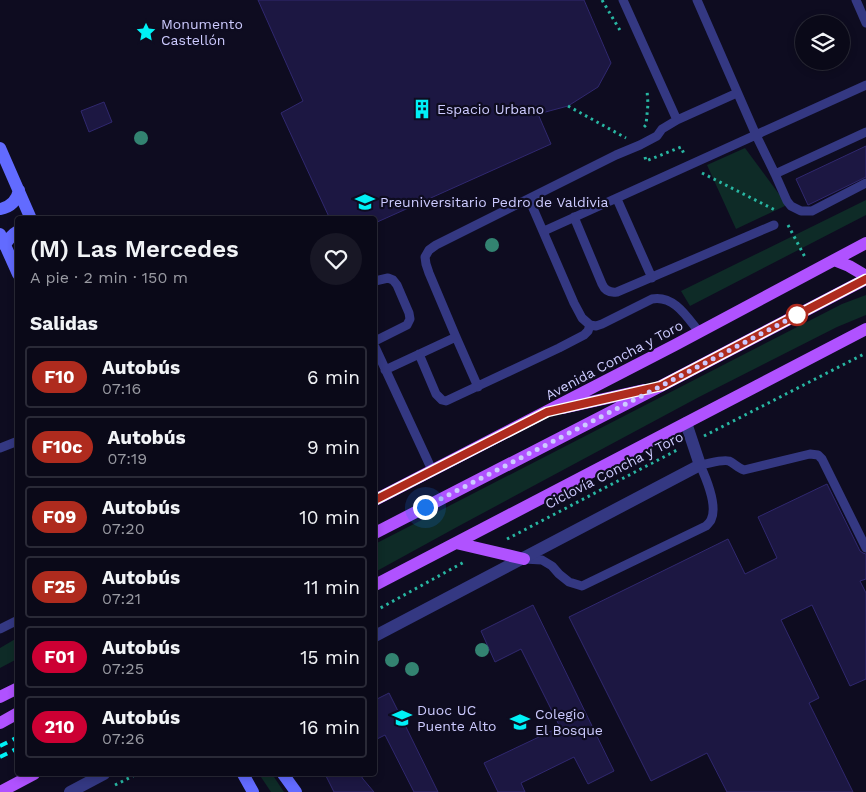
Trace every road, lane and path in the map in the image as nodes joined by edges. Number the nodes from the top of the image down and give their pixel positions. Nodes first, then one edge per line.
1 (602, 0) edge
2 (623, 0) edge
3 (697, 0) edge
4 (856, 0) edge
5 (866, 23) edge
6 (621, 33) dead end
7 (866, 85) edge
8 (647, 90) dead end
9 (738, 93) junction
10 (677, 120) junction
11 (641, 130) dead end
12 (866, 132) edge
13 (756, 135) junction
14 (0, 148) edge
15 (775, 174) junction
16 (866, 184) edge
17 (18, 190) junction
18 (617, 199) junction
19 (529, 200) junction
20 (0, 209) edge
21 (30, 216) edge
22 (574, 217) junction
23 (774, 225) dead end
24 (544, 231) junction
25 (15, 233) edge
26 (3, 240) edge
27 (866, 243) edge
28 (834, 260) junction
29 (15, 267) edge
30 (652, 278) junction
31 (866, 278) edge
32 (377, 281) edge
33 (590, 325) junction
34 (866, 330) edge
35 (699, 332) junction
36 (456, 338) junction
37 (377, 340) edge
38 (377, 352) edge
39 (866, 353) edge
40 (420, 354) junction
41 (385, 370) junction
42 (661, 386) junction
43 (478, 387) junction
44 (547, 412) junction
45 (686, 423) junction
46 (15, 442) edge
47 (692, 442) junction
48 (0, 448) edge
49 (700, 465) junction
50 (432, 470) junction
51 (377, 499) edge
52 (377, 532) edge
53 (456, 543) junction
54 (866, 548) edge
55 (487, 550) junction
56 (524, 559) junction
57 (377, 584) edge
58 (377, 610) edge
59 (15, 622) edge
60 (0, 630) edge
61 (377, 635) edge
62 (15, 690) edge
63 (0, 697) edge
64 (15, 716) edge
65 (0, 723) edge
66 (30, 776) edge
67 (100, 776) edge
68 (133, 776) edge
69 (244, 776) edge
70 (284, 776) edge
71 (111, 788) dead end
72 (0, 792) edge
73 (70, 792) edge
74 (253, 792) edge
75 (296, 792) edge

1 - 6 path
2 - 10 lane
3 - 9 lane
4 - 5 lane
7 - 13 lane
8 - 11 path
9 - 10 lane
9 - 13 lane
10 - 19 lane
12 - 15 lane
13 - 15 lane
13 - 18 lane
14 - 17 main road
15 - 16 lane
17 - 20 main road
17 - 21 main road
18 - 22 lane
18 - 30 lane
19 - 24 lane
19 - 36 lane
22 - 24 lane
22 - 30 lane
23 - 30 lane
24 - 33 lane
25 - 26 main road
26 - 29 main road
27 - 28 main road, Avenida Concha y Toro
28 - 31 main road
28 - 35 main road, Avenida Concha y Toro
31 - 42 main road
32 - 37 lane
33 - 35 lane
33 - 43 lane
34 - 45 main road
35 - 44 main road, Avenida Concha y Toro
36 - 40 lane
36 - 43 lane
38 - 41 lane
39 - 47 path, Ciclovía Concha y Toro
40 - 41 lane
40 - 43 lane
41 - 50 lane
42 - 44 main road
42 - 52 main road
44 - 50 main road, Avenida Concha y Toro
45 - 47 street
45 - 53 main road
46 - 48 lane
47 - 49 street
47 - 55 path, Ciclovía Concha y Toro
49 - 54 lane
49 - 56 street
49 - 56 lane
50 - 51 main road, Avenida Concha y Toro
53 - 55 main road
53 - 57 main road
55 - 56 main road
55 - 58 path, Ciclovía Concha y Toro
56 - 61 street
59 - 60 lane
62 - 63 main road
64 - 65 main road
66 - 72 main road
67 - 73 street
68 - 71 path
69 - 74 main road
70 - 75 main road

